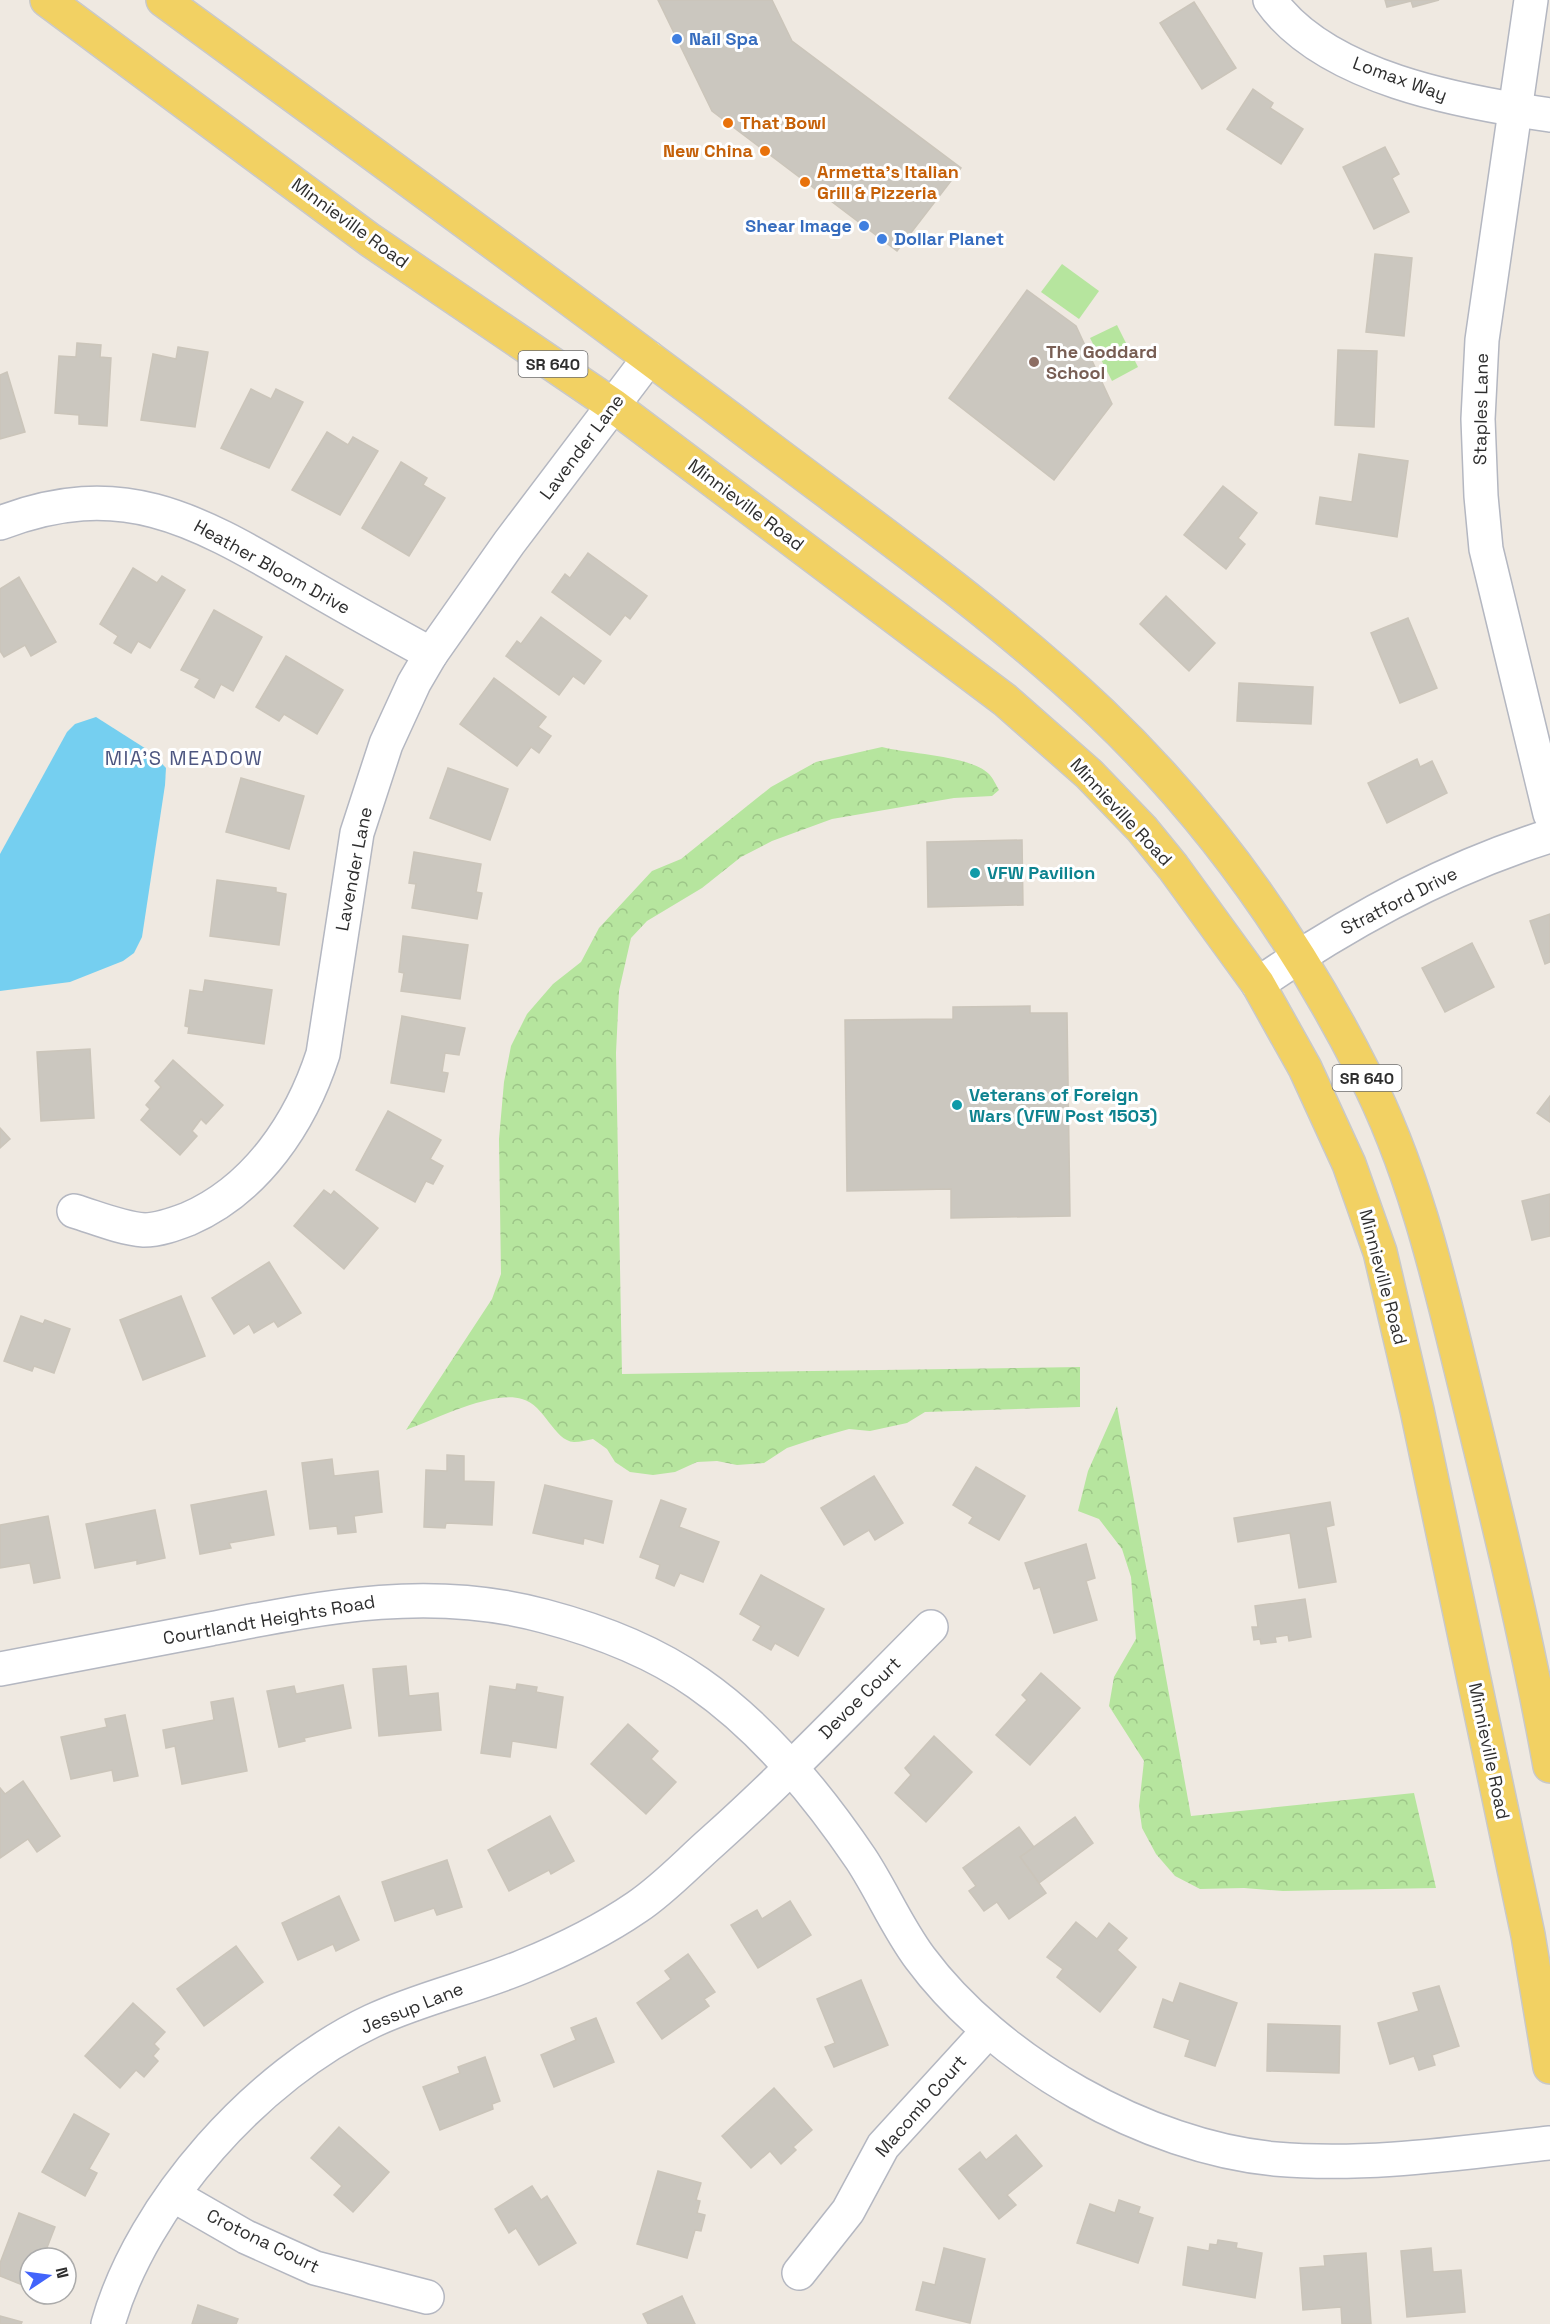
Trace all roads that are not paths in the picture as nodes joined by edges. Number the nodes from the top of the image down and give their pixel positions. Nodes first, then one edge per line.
1 (47, 0) edge
2 (162, 0) edge
3 (1270, 0) edge
4 (1531, 0) edge
5 (1514, 109) junction
6 (1550, 115) edge
7 (649, 358) junction
8 (614, 406) junction
9 (0, 523) edge
10 (431, 654) junction
11 (1550, 814) edge
12 (1550, 836) edge
13 (1299, 956) junction
14 (1258, 984) junction
15 (74, 1211) dead end
16 (931, 1627) dead end
17 (0, 1669) edge
18 (1550, 1766) edge
19 (790, 1768) junction
20 (988, 2031) junction
21 (1550, 2067) edge
22 (1550, 2144) edge
23 (173, 2195) junction
24 (798, 2273) dead end
25 (427, 2297) dead end
26 (108, 2324) edge

1 - 8 main road, Minnieville Road / SR 640
2 - 7 main road, SR 640
3 - 5 street, Lomax Way
4 - 5 street, Staples Lane
5 - 6 street, Lomax Way
5 - 11 street, Staples Lane
7 - 8 street, Lavender Lane
7 - 13 main road, SR 640
8 - 10 street, Lavender Lane
8 - 14 main road, Minnieville Road / SR 640
9 - 10 street, Heather Bloom Drive
10 - 15 street, Lavender Lane
12 - 13 street, Stratford Drive
13 - 14 street, Stratford Drive
13 - 18 main road, SR 640
14 - 21 main road, Minnieville Road / SR 640
16 - 19 street, Devoe Court
17 - 19 street, Courtlandt Heights Road
19 - 20 street, Courtlandt Heights Road
19 - 23 street, Jessup Lane
20 - 22 street, Courtlandt Heights Road
20 - 24 street, Macomb Court
23 - 25 street, Crotona Court
23 - 26 street, Jessup Lane

